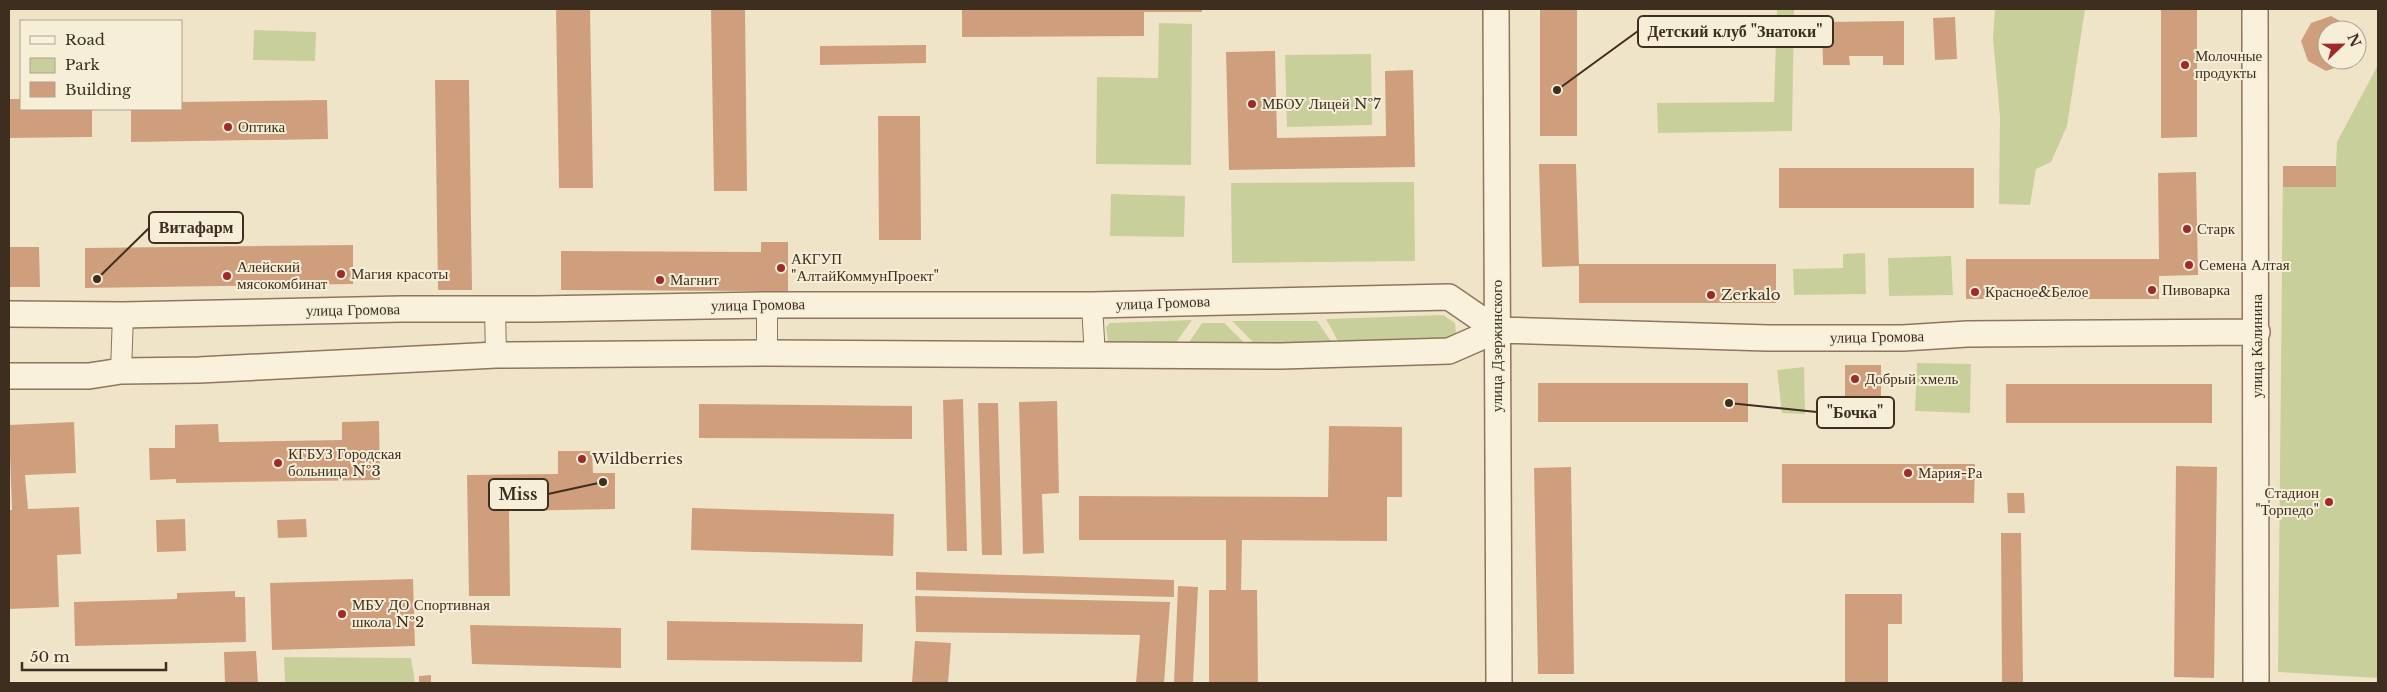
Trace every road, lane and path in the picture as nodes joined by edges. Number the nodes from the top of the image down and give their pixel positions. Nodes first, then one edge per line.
1 (1496, 9) edge
2 (2255, 9) edge
3 (767, 305) junction
4 (1092, 305) junction
5 (495, 309) junction
6 (9, 314) edge
7 (123, 316) junction
8 (1497, 330) junction
9 (2257, 332) junction
10 (767, 353) junction
11 (496, 355) junction
12 (1095, 357) junction
13 (121, 371) junction
14 (9, 376) edge
15 (1499, 683) edge
16 (2256, 683) edge

1 - 8 street, улица Дзержинского
2 - 9 street, улица Калинина
3 - 4 street, улица Громова
3 - 5 street, улица Громова
3 - 10 street
4 - 8 street, улица Громова
4 - 12 street
5 - 7 street, улица Громова
5 - 11 street
6 - 7 street, улица Громова
7 - 13 street
8 - 9 street, улица Громова
8 - 12 street, улица Громова
8 - 15 street, улица Дзержинского
9 - 16 street, улица Калинина
10 - 11 street, улица Громова
10 - 12 street, улица Громова
11 - 13 street, улица Громова
13 - 14 street, улица Громова

